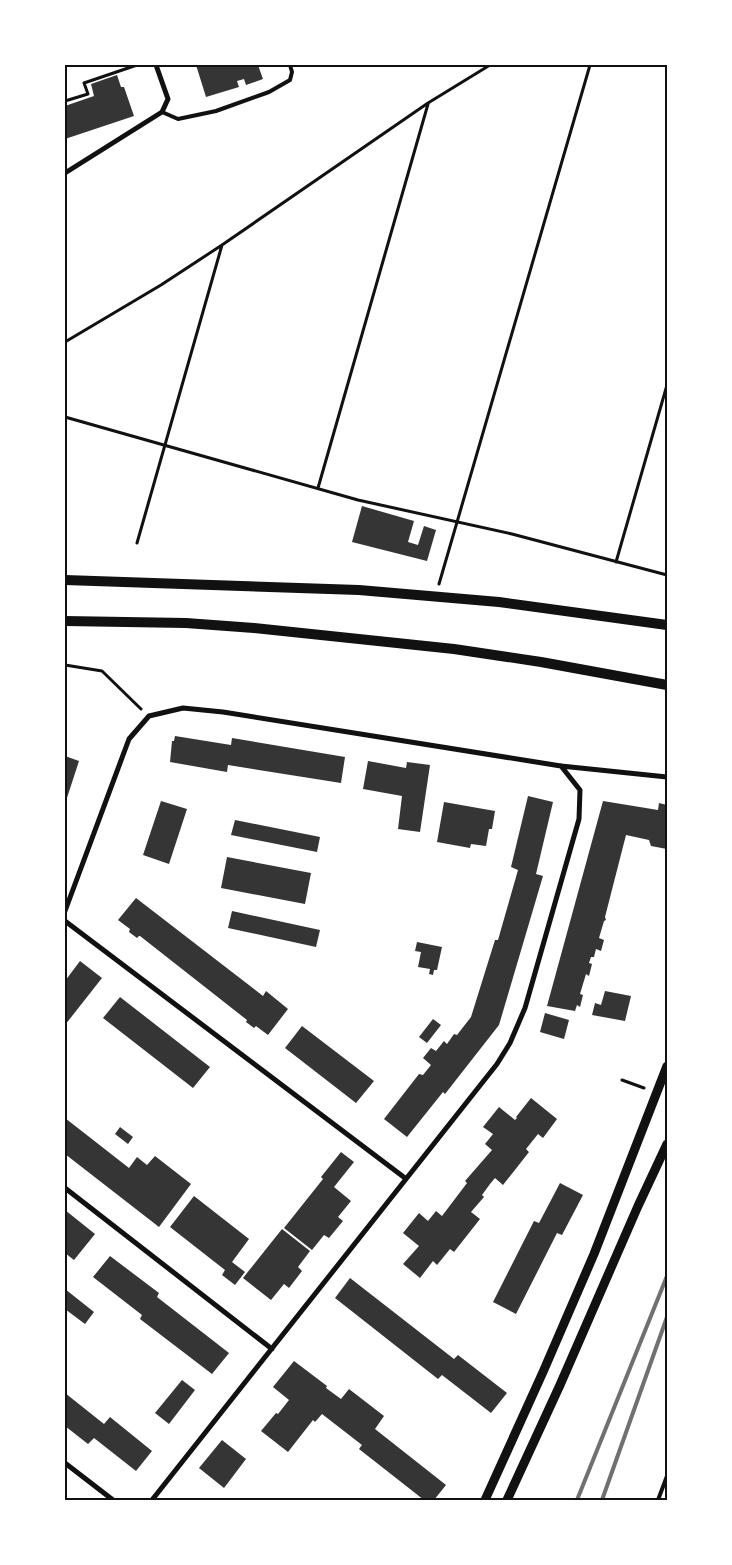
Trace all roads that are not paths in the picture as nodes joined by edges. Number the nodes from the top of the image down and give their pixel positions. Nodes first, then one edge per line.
1 (156, 65) edge
2 (290, 65) edge
3 (162, 112) junction
4 (65, 173) edge
5 (65, 580) edge
6 (65, 621) edge
7 (667, 624) edge
8 (667, 685) edge
9 (561, 766) junction
10 (667, 778) edge
11 (65, 911) edge
12 (65, 921) edge
13 (667, 1066) edge
14 (667, 1144) edge
15 (405, 1178) junction
16 (65, 1188) edge
17 (272, 1349) junction
18 (65, 1462) edge
19 (667, 1476) edge
20 (113, 1500) edge
21 (152, 1500) edge
22 (485, 1500) edge
23 (507, 1500) edge
24 (658, 1500) edge

1 - 3 street
2 - 3 lane
3 - 4 street
5 - 7 main road
6 - 8 main road
9 - 10 street
9 - 11 street
9 - 15 street
12 - 15 street
13 - 22 street
14 - 23 street
15 - 17 street
16 - 17 street
17 - 21 street
18 - 20 street
19 - 24 lane

